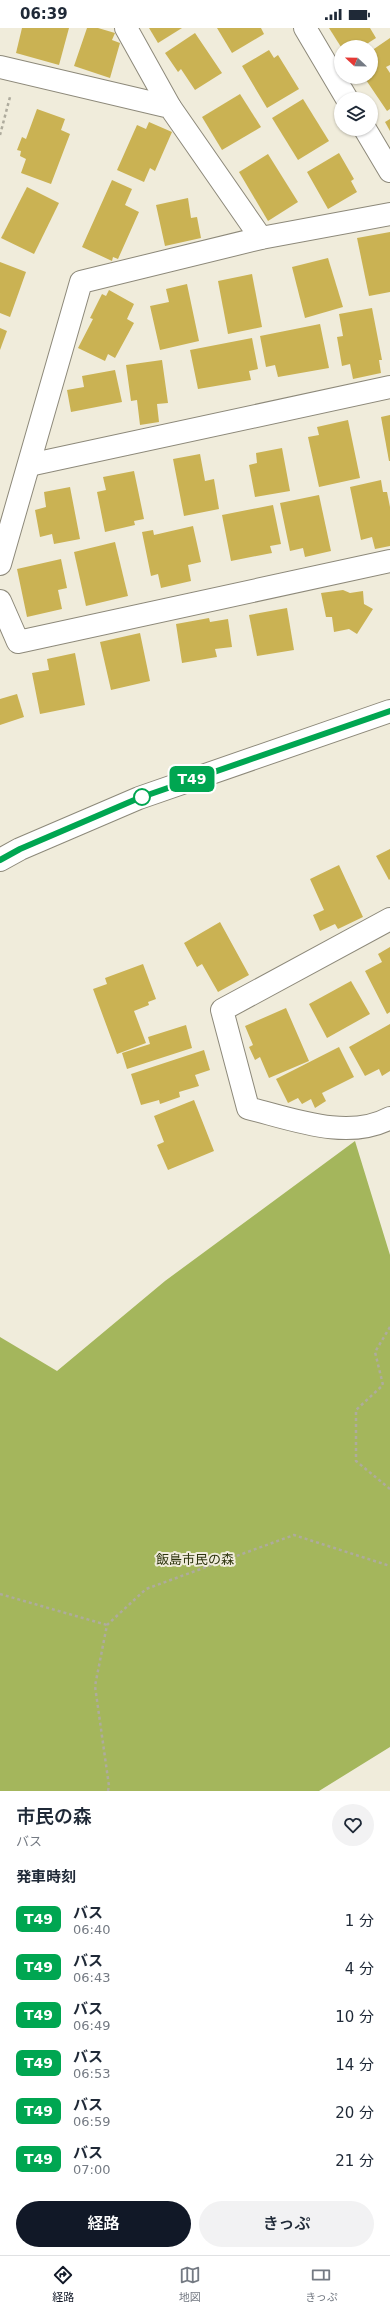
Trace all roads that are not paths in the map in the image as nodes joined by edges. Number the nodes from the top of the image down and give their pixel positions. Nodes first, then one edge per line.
1 (126, 28) edge
2 (305, 28) edge
3 (9, 70) edge
4 (343, 92) edge
5 (170, 107) junction
6 (369, 136) edge
7 (390, 171) edge
8 (390, 214) edge
9 (261, 238) junction
10 (390, 387) edge
11 (29, 465) junction
12 (390, 561) edge
13 (0, 564) edge
14 (0, 601) edge
15 (390, 711) edge
16 (0, 860) edge
17 (390, 919) edge
18 (390, 1118) edge

1 - 5 street
2 - 4 street
3 - 5 street
5 - 9 street
6 - 7 street
8 - 9 street
9 - 11 street
10 - 11 street
11 - 13 street
12 - 14 street
15 - 16 street
17 - 18 street

